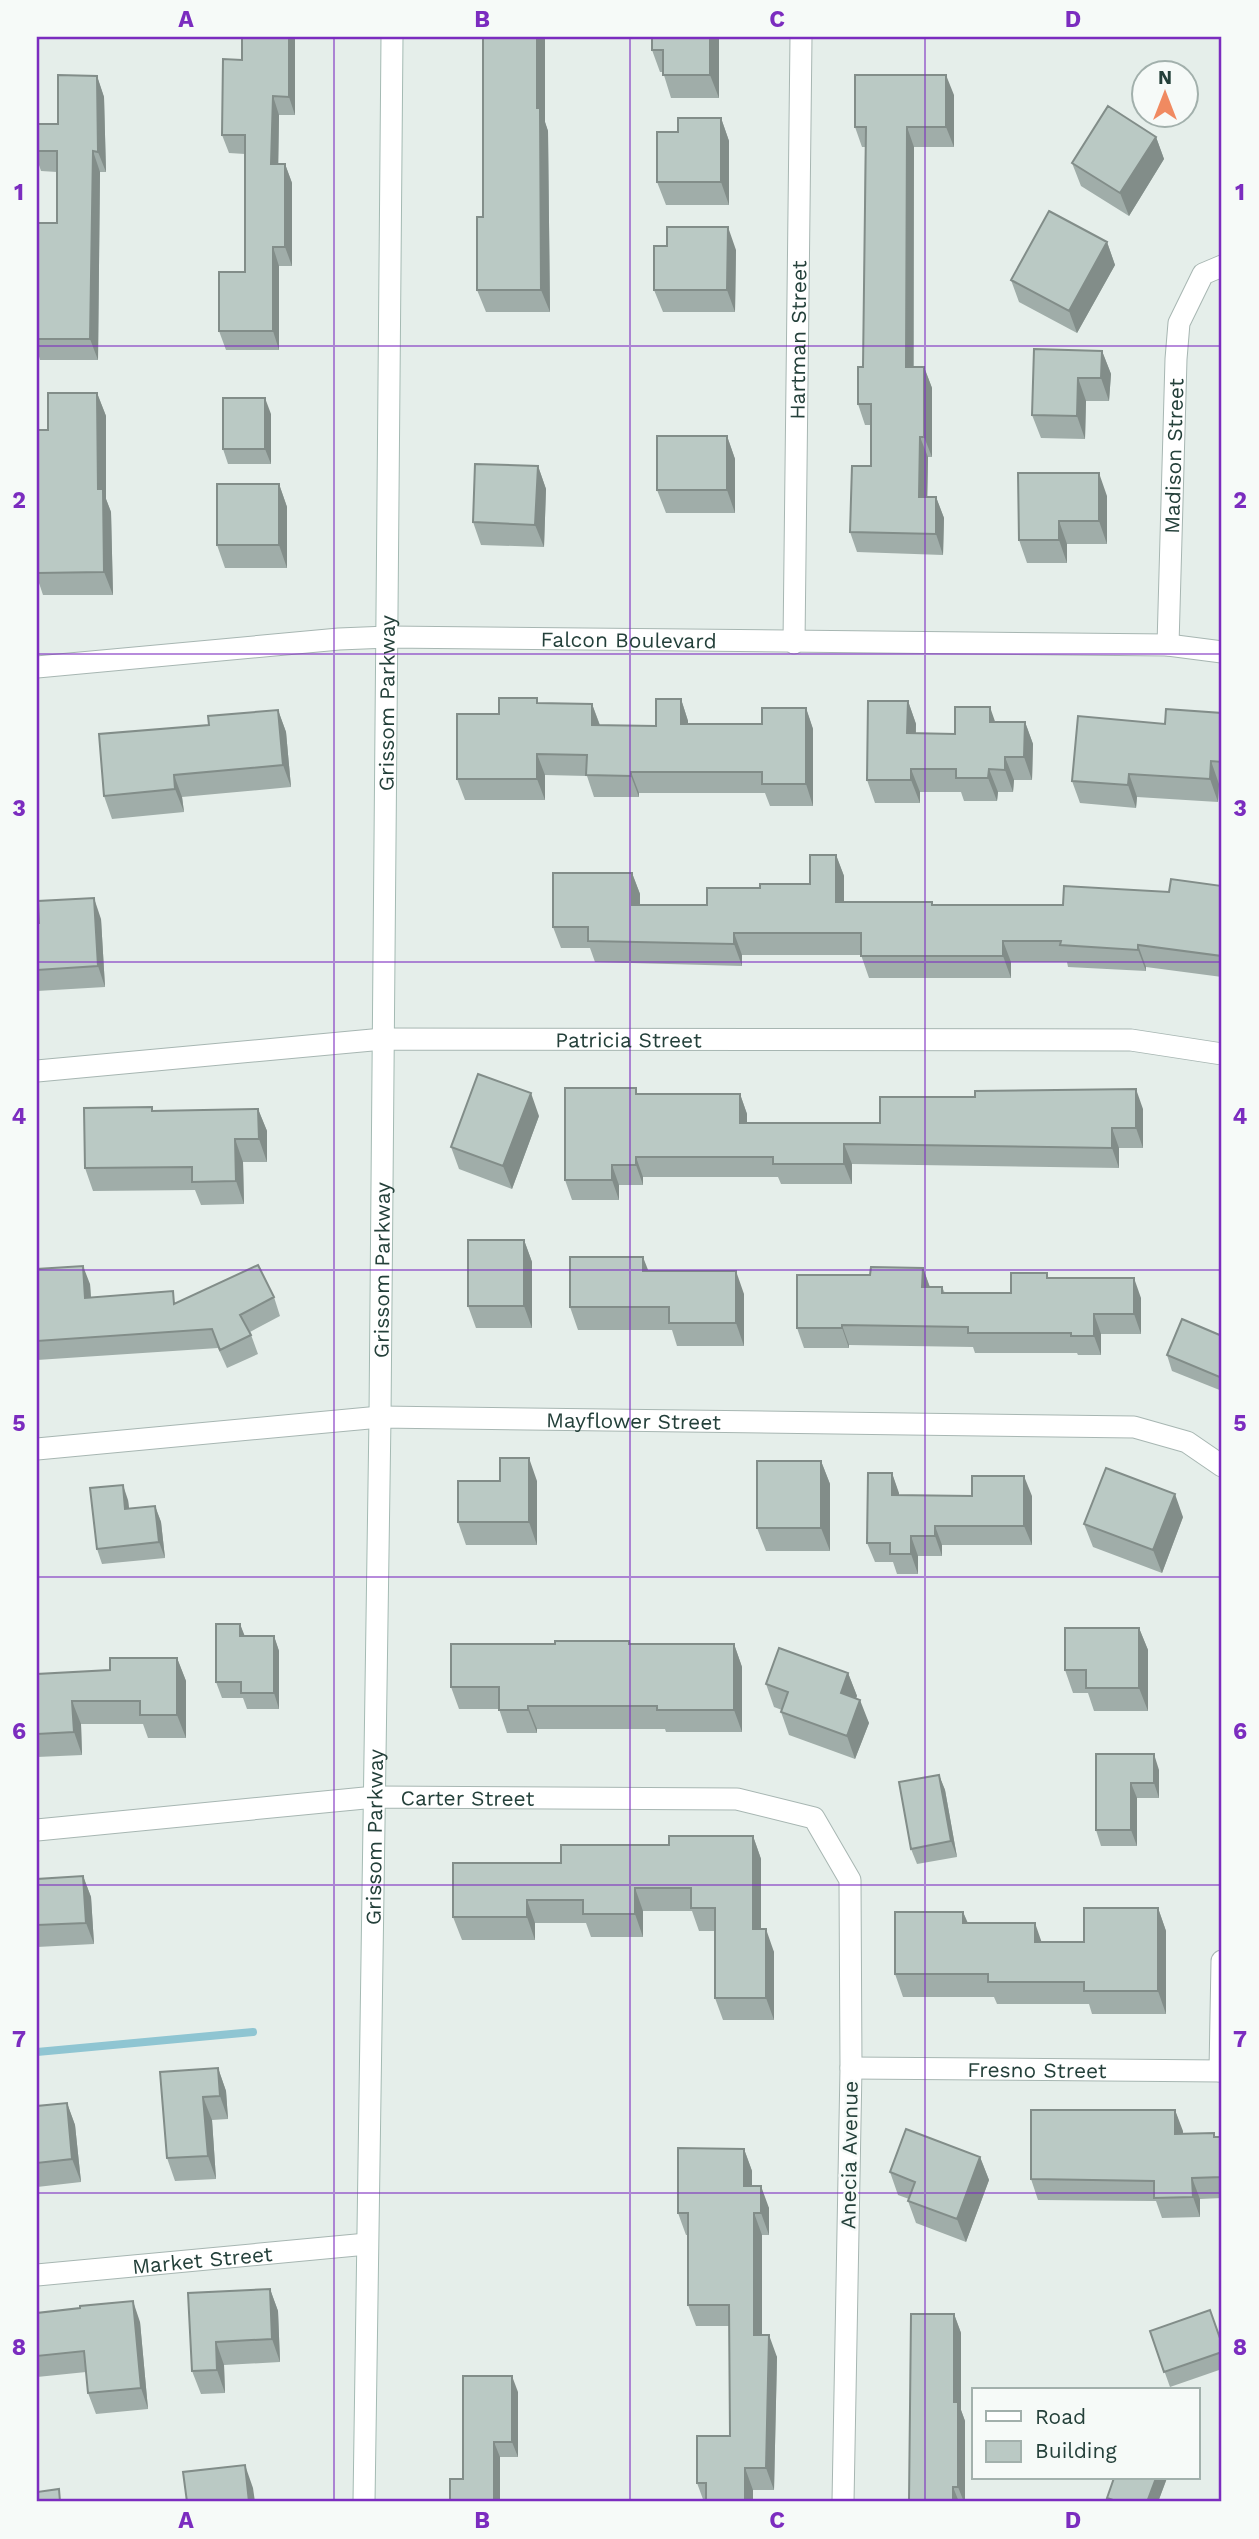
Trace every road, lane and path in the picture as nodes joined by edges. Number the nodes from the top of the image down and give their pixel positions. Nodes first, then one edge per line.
1 (392, 37) edge
2 (801, 37) edge
3 (1212, 270) edge
4 (388, 637) junction
5 (794, 643) junction
6 (1168, 645) junction
7 (1222, 652) edge
8 (37, 667) edge
9 (383, 1039) junction
10 (1222, 1054) edge
11 (37, 1071) edge
12 (380, 1417) junction
13 (37, 1449) edge
14 (1222, 1466) edge
15 (375, 1797) junction
16 (814, 1818) joint
17 (37, 1830) edge
18 (1222, 1961) edge
19 (851, 2068) junction
20 (1221, 2071) edge
21 (368, 2244) junction
22 (37, 2275) edge
23 (364, 2502) edge
24 (843, 2502) edge

1 - 4 street, Grissom Parkway
2 - 5 street, Hartman Street
3 - 6 street, Madison Street
4 - 5 street, Falcon Boulevard
4 - 8 street, Falcon Boulevard
4 - 9 street, Grissom Parkway
5 - 6 street, Falcon Boulevard
6 - 7 street, Falcon Boulevard
9 - 10 street, Patricia Street
9 - 11 street, Patricia Street
9 - 12 street, Grissom Parkway
12 - 13 street, Mayflower Street
12 - 14 street, Mayflower Street
12 - 15 street, Grissom Parkway
15 - 16 street, Carter Street
15 - 17 street, Carter Street
15 - 21 street, Grissom Parkway
16 - 19 street, Anecia Avenue
18 - 20 street
19 - 20 street, Fresno Street
19 - 24 street, Anecia Avenue
21 - 22 street, Market Street
21 - 23 street, Grissom Parkway

